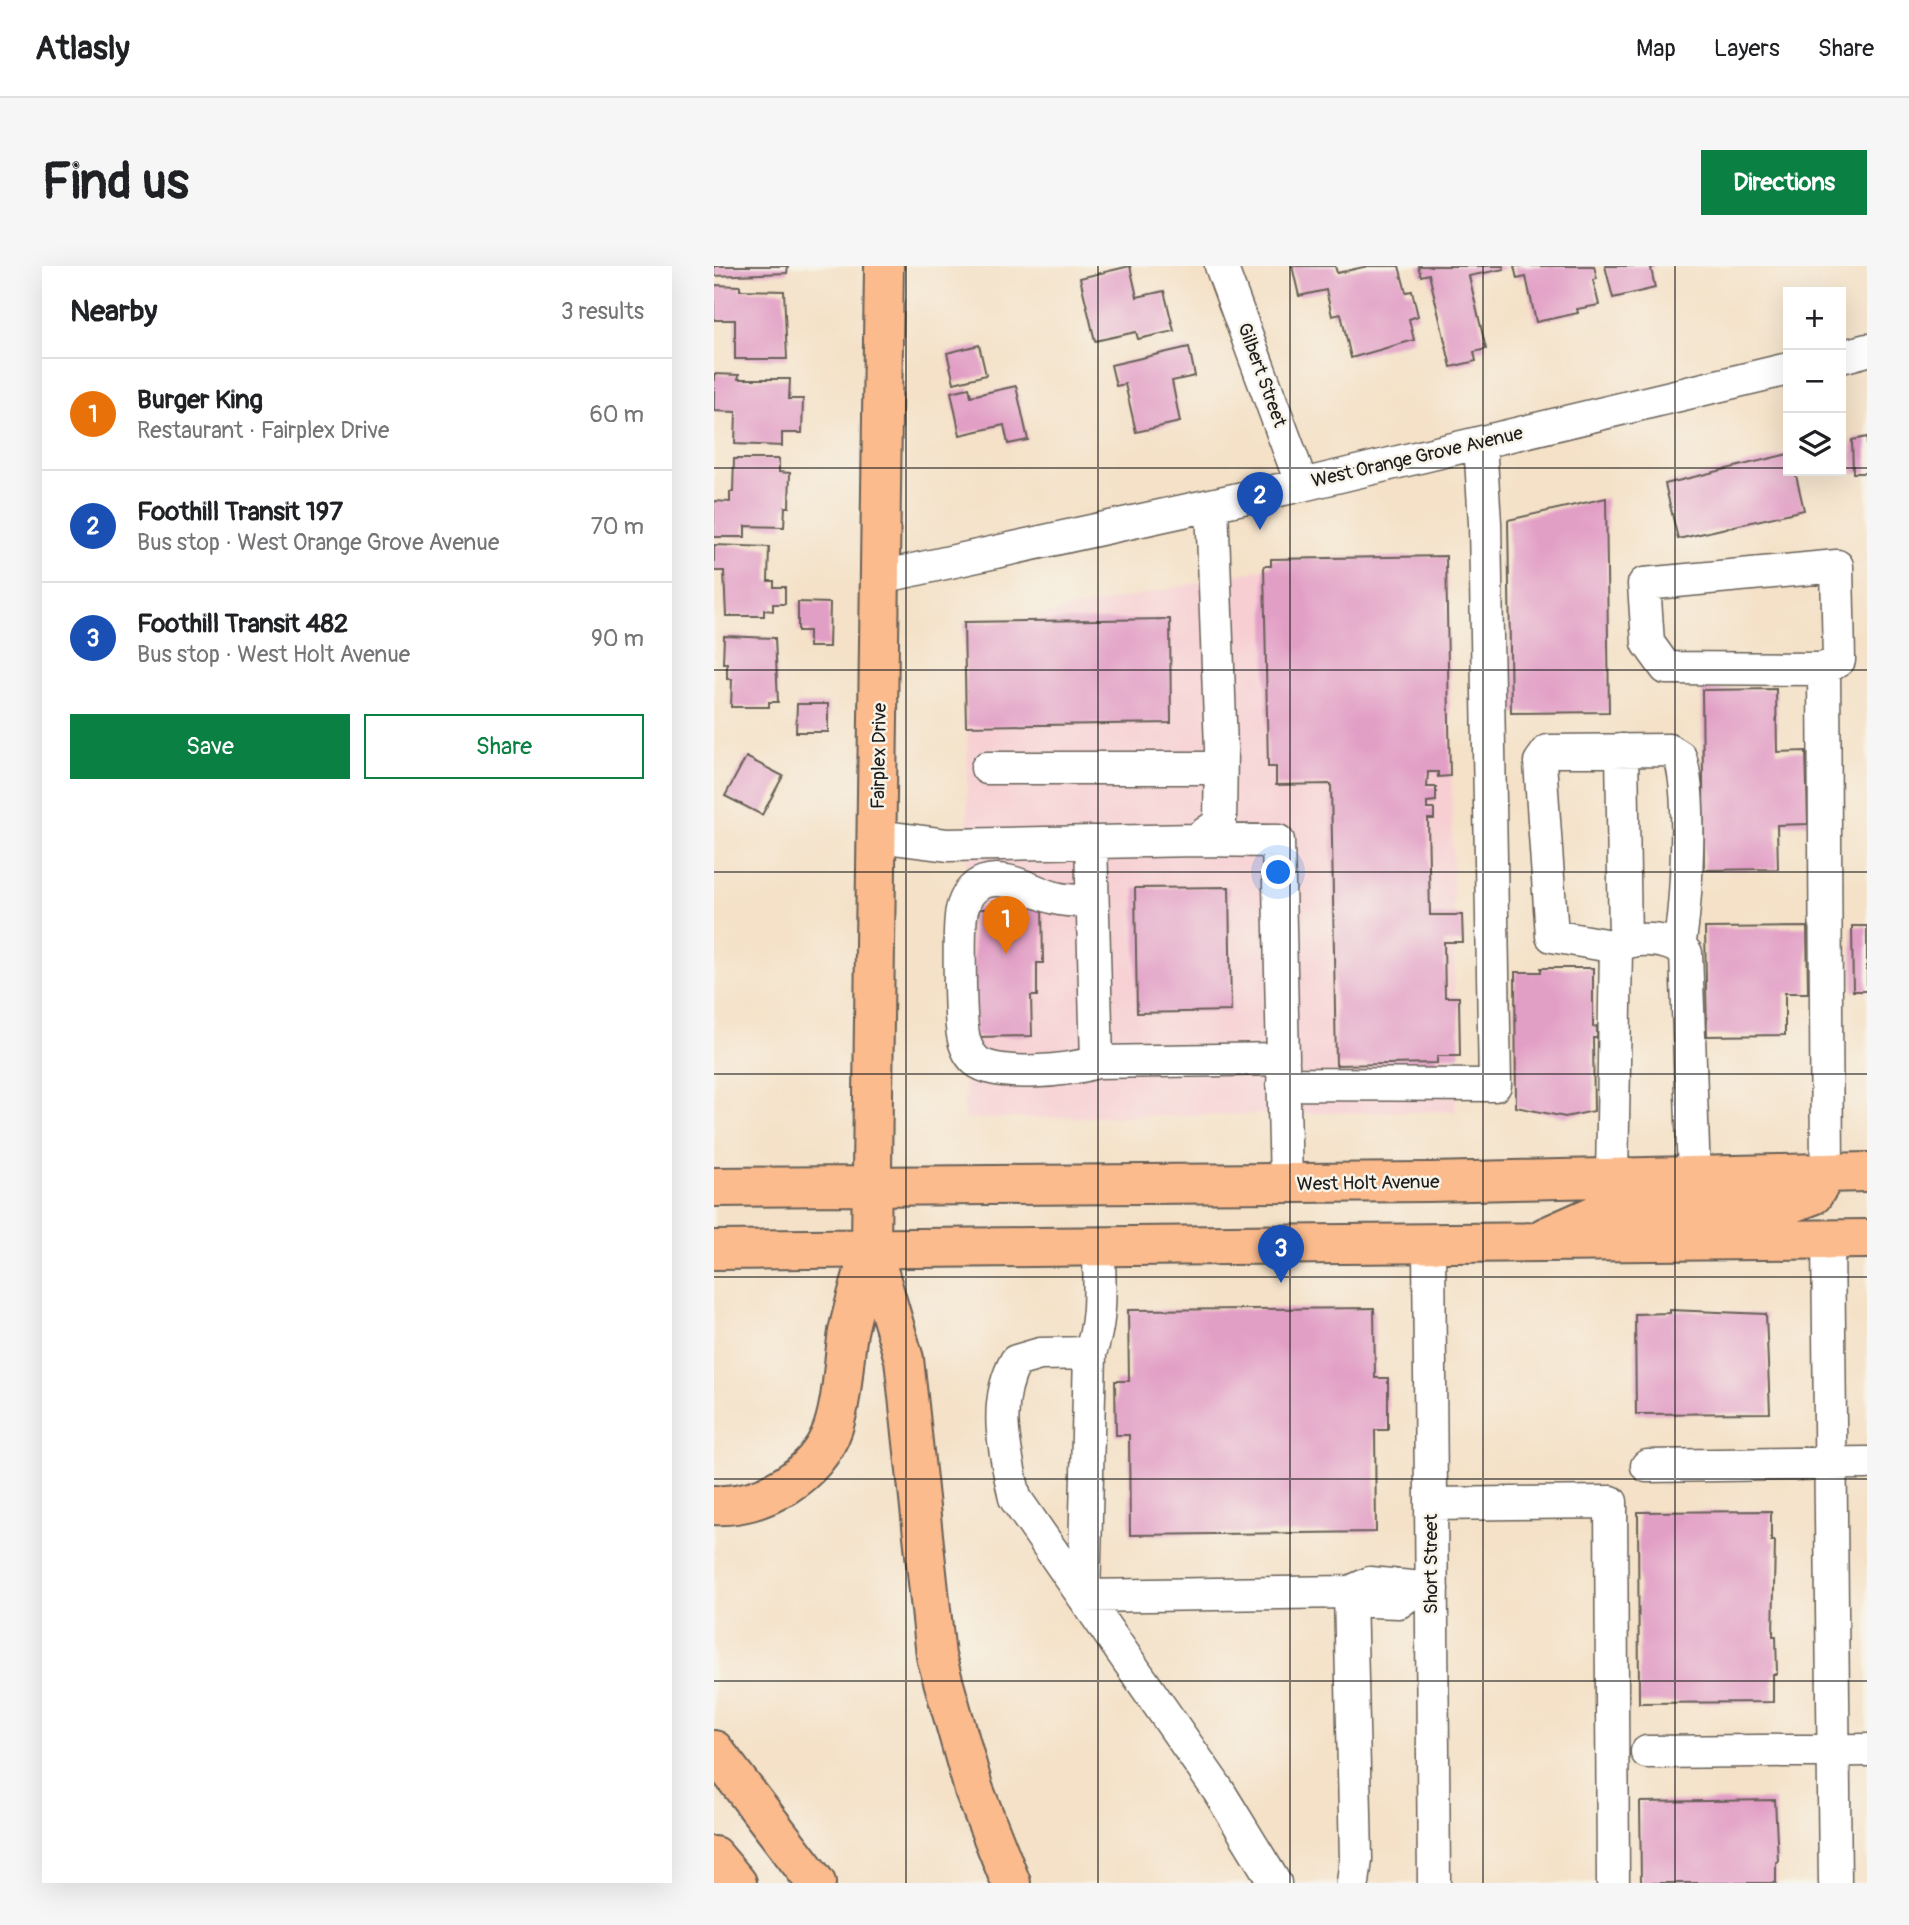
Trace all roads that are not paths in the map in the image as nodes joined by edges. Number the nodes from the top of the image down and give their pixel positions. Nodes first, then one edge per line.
1 (884, 266) edge
2 (1221, 266) edge
3 (1867, 350) edge
4 (1846, 356) edge
5 (1783, 370) edge
6 (1480, 443) junction
7 (1302, 485) junction
8 (1212, 505) junction
9 (881, 577) junction
10 (1824, 669) junction
11 (1622, 750) junction
12 (987, 768) dead end
13 (1220, 768) junction
14 (877, 836) junction
15 (1193, 840) junction
16 (1091, 842) junction
17 (1092, 902) junction
18 (1621, 944) junction
19 (1679, 947) junction
20 (1097, 1062) junction
21 (1283, 1071) junction
22 (1827, 1172) junction
23 (1867, 1172) edge
24 (1694, 1175) junction
25 (1612, 1178) junction
26 (1286, 1184) junction
27 (714, 1187) edge
28 (869, 1188) junction
29 (1828, 1239) junction
30 (1867, 1239) edge
31 (1530, 1243) junction
32 (1429, 1244) junction
33 (1099, 1245) junction
34 (871, 1246) junction
35 (714, 1250) edge
36 (1090, 1353) junction
37 (1867, 1463) edge
38 (1829, 1465) junction
39 (1647, 1466) dead end
40 (1431, 1504) junction
41 (714, 1505) edge
42 (1423, 1589) junction
43 (1350, 1592) junction
44 (1084, 1596) junction
45 (714, 1750) edge
46 (1867, 1750) edge
47 (1833, 1751) junction
48 (1647, 1752) dead end
49 (714, 1856) edge
50 (737, 1883) edge
51 (816, 1883) edge
52 (1011, 1883) edge
53 (1275, 1883) edge
54 (1353, 1883) edge
55 (1434, 1883) edge
56 (1613, 1883) edge
57 (1835, 1883) edge

1 - 9 main road, Fairplex Drive
2 - 7 street, Gilbert Street
3 - 4 street
5 - 6 street, West Orange Grove Avenue
6 - 7 street, West Orange Grove Avenue
6 - 21 street
7 - 8 street, West Orange Grove Avenue
8 - 9 street, West Orange Grove Avenue
8 - 13 street
9 - 14 main road, Fairplex Drive
10 - 10 street
10 - 22 street
11 - 18 street
11 - 18 street
11 - 19 street
12 - 13 street
13 - 15 street
14 - 16 street
14 - 28 main road, Fairplex Drive
15 - 16 street
15 - 21 street
16 - 17 street
17 - 20 street
17 - 20 street
18 - 19 street
18 - 25 street
19 - 24 street
20 - 21 street
21 - 26 street
22 - 23 main road, West Holt Avenue
22 - 24 main road, West Holt Avenue
22 - 31 main road
24 - 25 main road, West Holt Avenue
25 - 26 main road, West Holt Avenue
26 - 28 main road, West Holt Avenue
27 - 28 main road, West Holt Avenue
28 - 34 main road, Fairplex Drive
29 - 30 main road
29 - 31 main road
29 - 38 street
31 - 32 main road
32 - 33 main road
32 - 40 street, Short Street
33 - 34 main road
33 - 36 street
34 - 35 main road
34 - 41 main road
34 - 52 main road
36 - 44 street
36 - 44 street
37 - 38 street
38 - 39 street
38 - 47 street
40 - 42 street, Short Street
40 - 56 street
42 - 43 street
42 - 55 street, Short Street
43 - 44 street
43 - 54 street
44 - 53 street
45 - 51 main road
46 - 47 street
47 - 48 street
47 - 57 street
49 - 50 main road

